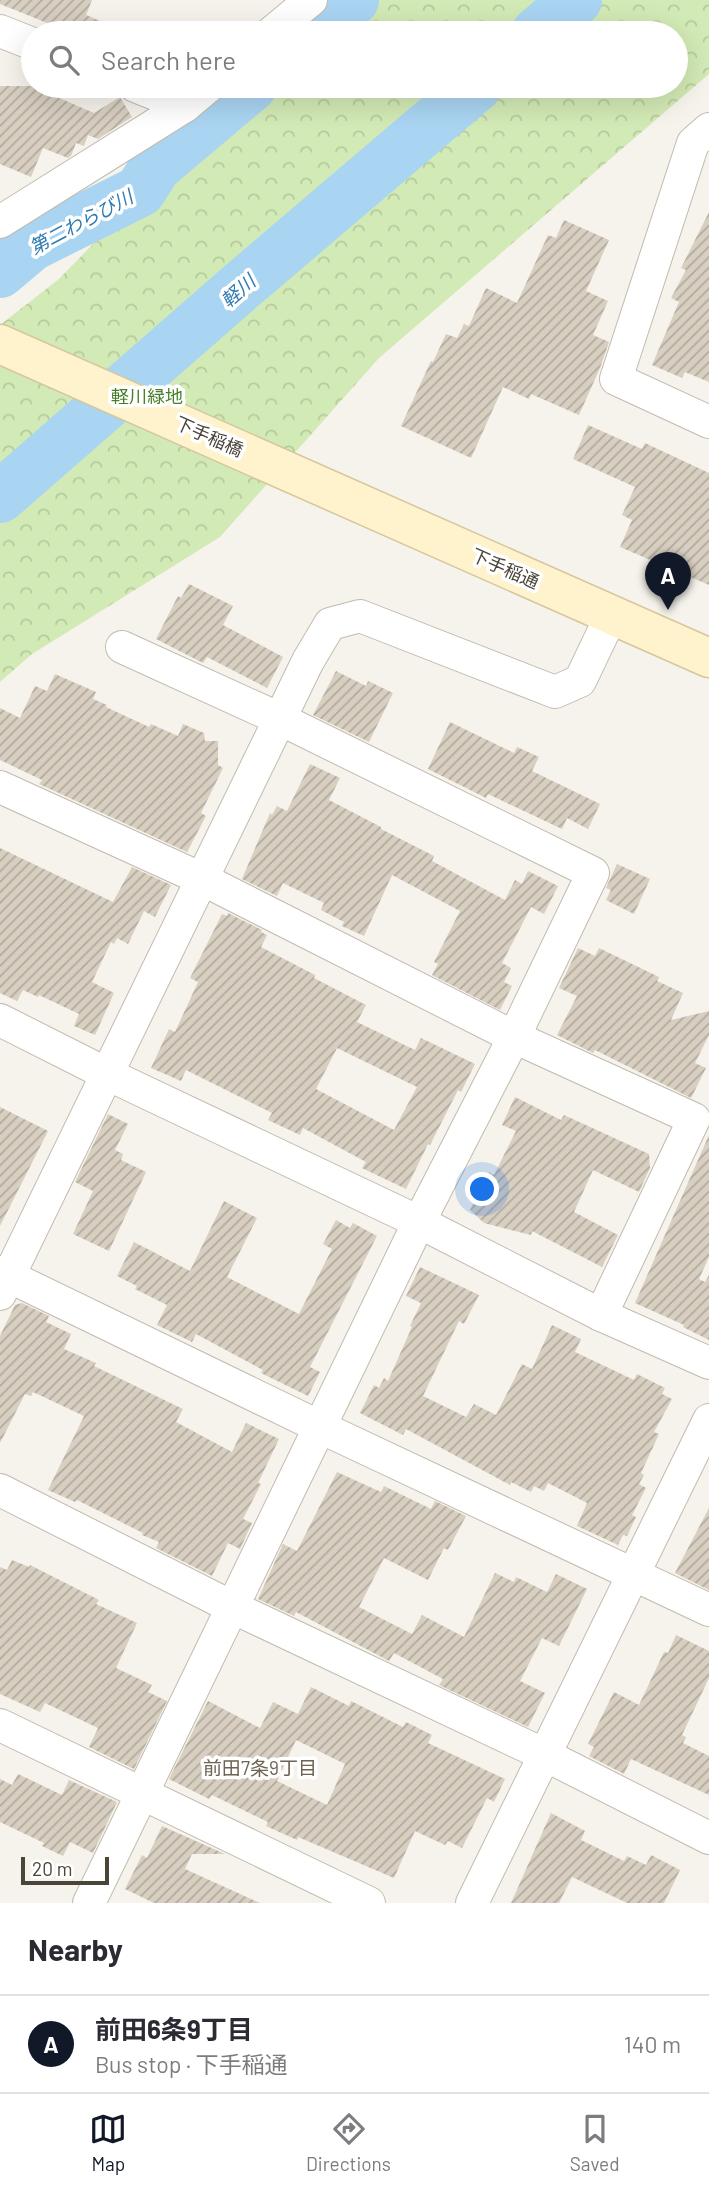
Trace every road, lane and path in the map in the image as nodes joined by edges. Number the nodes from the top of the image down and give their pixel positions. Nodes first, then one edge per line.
1 (311, 0) edge
2 (286, 21) edge
3 (0, 31) edge
4 (21, 39) edge
5 (165, 98) edge
6 (195, 98) edge
7 (185, 106) junction
8 (703, 148) edge
9 (0, 222) edge
10 (0, 344) edge
11 (709, 422) edge
12 (302, 479) joint
13 (611, 616) junction
14 (122, 648) dead end
15 (709, 658) edge
16 (280, 719) junction
17 (0, 787) edge
18 (202, 879) junction
19 (0, 1020) edge
20 (514, 1037) junction
21 (107, 1074) junction
22 (419, 1222) junction
23 (3, 1281) edge
24 (601, 1315) junction
25 (709, 1363) edge
26 (709, 1420) edge
27 (320, 1427) junction
28 (0, 1490) edge
29 (634, 1574) junction
30 (232, 1607) junction
31 (709, 1610) edge
32 (0, 1725) edge
33 (545, 1755) junction
34 (142, 1792) junction
35 (709, 1838) edge
36 (89, 1903) edge
37 (369, 1903) edge
38 (472, 1903) edge

1 - 2 street
3 - 4 street
5 - 7 street
6 - 7 street
7 - 9 street
8 - 11 street
10 - 12 main road, 下手稲橋
12 - 13 main road, 下手稲通
13 - 15 main road, 下手稲通
13 - 16 street
14 - 16 street
16 - 18 street
16 - 20 street
17 - 18 street
18 - 20 street
18 - 21 street
19 - 21 street
20 - 22 street
20 - 24 street
21 - 22 street
21 - 23 street
22 - 24 street
22 - 27 street
23 - 27 street
24 - 25 street
26 - 29 street
27 - 29 street
27 - 30 street
28 - 30 street
29 - 31 street
29 - 33 street
30 - 33 street
30 - 34 street
32 - 34 street
33 - 35 street
33 - 38 street
34 - 36 street
34 - 37 street

